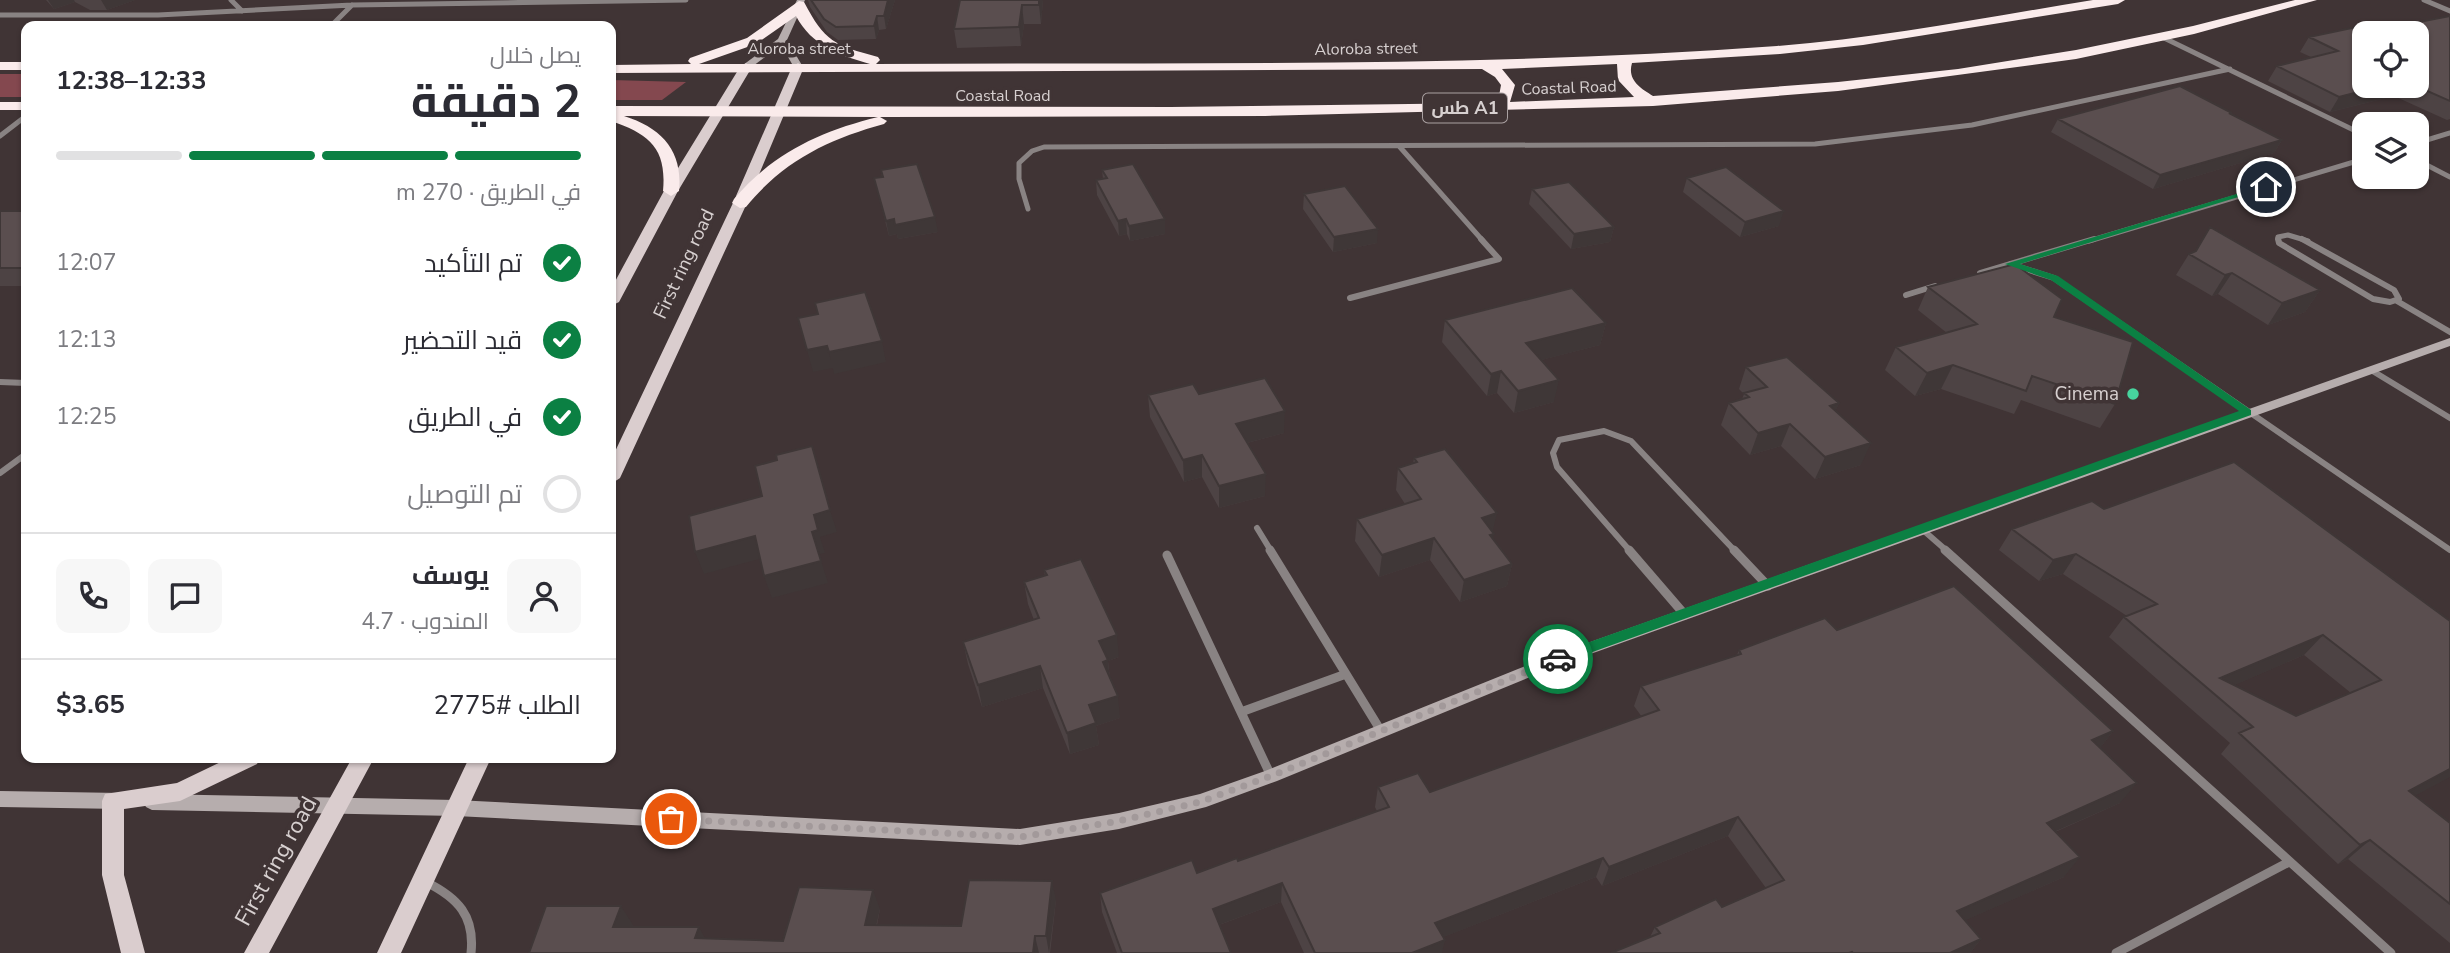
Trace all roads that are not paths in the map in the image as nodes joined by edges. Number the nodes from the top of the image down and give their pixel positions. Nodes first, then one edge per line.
1 (231, 0) edge
2 (398, 0) edge
3 (686, 0) edge
4 (2118, 0) edge
5 (2310, 0) edge
6 (2424, 0) edge
7 (800, 3) edge
8 (352, 5) junction
9 (392, 6) junction
10 (242, 11) junction
11 (2450, 11) edge
12 (0, 15) edge
13 (336, 21) edge
14 (2162, 37) junction
15 (782, 40) junction
16 (1626, 60) junction
17 (1484, 65) junction
18 (0, 66) edge
19 (21, 66) edge
20 (906, 66) junction
21 (746, 67) junction
22 (798, 67) junction
23 (616, 69) edge
24 (651, 69) junction
25 (2230, 69) junction
26 (1653, 102) junction
27 (0, 106) edge
28 (21, 106) edge
29 (1491, 108) junction
30 (722, 111) junction
31 (778, 112) junction
32 (616, 113) edge
33 (923, 114) junction
34 (616, 115) edge
35 (21, 120) edge
36 (2352, 129) edge
37 (2450, 133) edge
38 (0, 136) edge
39 (2429, 139) edge
40 (1399, 146) junction
41 (2352, 163) edge
42 (2429, 166) edge
43 (2450, 177) edge
44 (671, 191) junction
45 (740, 203) junction
46 (1028, 209) dead end
47 (2010, 264) junction
48 (1971, 276) edge
49 (1945, 283) edge
50 (616, 293) edge
51 (1906, 295) dead end
52 (1350, 298) dead end
53 (2397, 301) junction
54 (2450, 332) edge
55 (2450, 342) edge
56 (2371, 370) junction
57 (0, 382) edge
58 (21, 383) edge
59 (2247, 412) junction
60 (2450, 418) edge
61 (21, 458) edge
62 (616, 467) edge
63 (0, 473) edge
64 (1257, 528) dead end
65 (1923, 530) junction
66 (2450, 550) edge
67 (1167, 555) dead end
68 (1768, 586) junction
69 (1685, 615) junction
70 (1346, 674) junction
71 (1241, 712) junction
72 (1381, 732) junction
73 (239, 763) edge
74 (360, 763) edge
75 (478, 763) edge
76 (1271, 776) junction
77 (0, 799) edge
78 (113, 801) junction
79 (335, 808) junction
80 (456, 808) junction
81 (2289, 862) junction
82 (424, 881) junction
83 (133, 953) edge
84 (256, 953) edge
85 (388, 953) edge
86 (471, 953) edge
87 (2116, 953) edge
88 (2391, 953) edge

1 - 10 street
2 - 9 street
3 - 9 street
4 - 16 highway, Aloroba street / طس A1
5 - 14 highway, Coastal Road / طس A1
6 - 11 street
7 - 15 street
7 - 20 highway
7 - 24 highway
8 - 9 street
8 - 10 street
8 - 13 street
10 - 12 street
14 - 25 street
14 - 26 highway, Coastal Road / طس A1
15 - 21 street
15 - 22 street
16 - 17 highway, Aloroba street / طس A1
16 - 26 highway
17 - 20 highway, Aloroba street / طس A1
17 - 29 highway
18 - 19 highway
20 - 22 highway, Aloroba street / طس A1
21 - 22 highway, Aloroba street / طس A1
21 - 24 highway, Aloroba street / طس A1
21 - 30 main road
22 - 31 main road, First ring road
23 - 24 highway, Aloroba street / طس A1
25 - 36 street
25 - 40 street
26 - 29 highway, Coastal Road / طس A1
27 - 28 highway
29 - 33 highway, Coastal Road / طس A1
30 - 31 highway, Coastal Road / طس A1
30 - 32 highway, Coastal Road / طس A1
30 - 44 main road
31 - 33 highway, Coastal Road / طس A1
31 - 45 main road, First ring road
33 - 45 highway
34 - 44 highway
35 - 38 street
37 - 39 street
40 - 46 street
40 - 52 street
41 - 47 street
42 - 43 street
44 - 50 main road
45 - 62 main road, First ring road
47 - 48 street
47 - 59 street
49 - 51 street
53 - 53 street
53 - 54 street
55 - 56 street
56 - 59 street
56 - 60 street
57 - 58 street
59 - 65 street
59 - 66 street
61 - 63 street
64 - 70 street
65 - 68 street
65 - 81 street
67 - 71 street
68 - 69 street
68 - 69 street
69 - 72 street
70 - 71 street
70 - 72 street
71 - 76 street
72 - 76 street
73 - 78 main road
74 - 79 main road, First ring road
75 - 80 main road
76 - 80 street
77 - 78 street
78 - 79 street
78 - 83 main road
79 - 80 street
79 - 84 main road, First ring road
80 - 82 main road
81 - 87 street
81 - 88 street
82 - 85 main road
82 - 86 street

